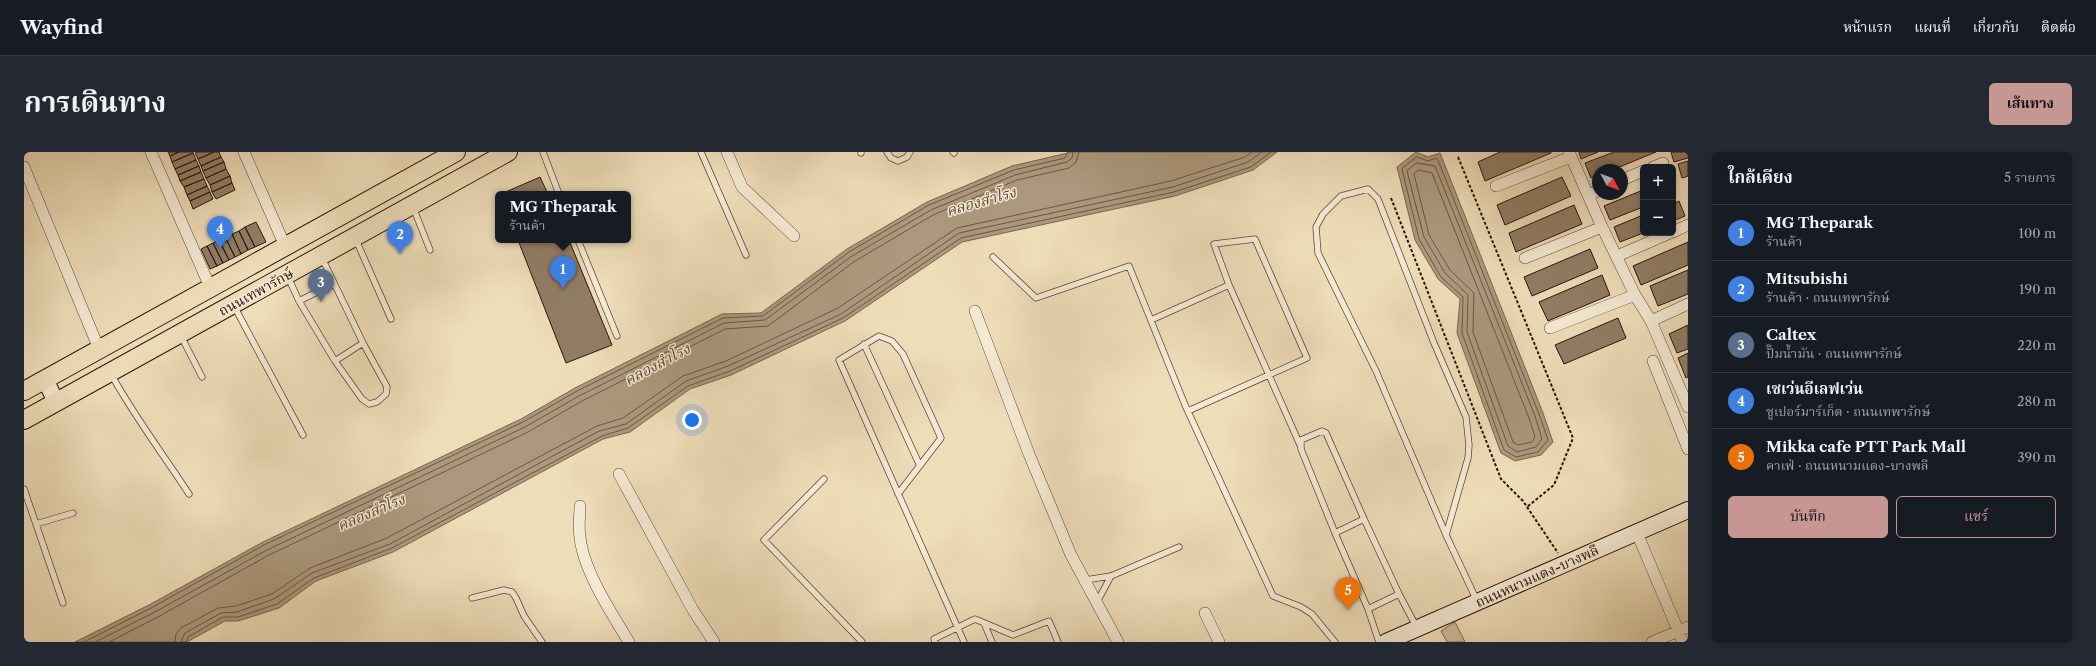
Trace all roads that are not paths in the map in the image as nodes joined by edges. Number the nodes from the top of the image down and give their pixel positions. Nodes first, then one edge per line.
1 (151, 152) edge
2 (244, 152) edge
3 (508, 152) edge
4 (542, 152) edge
5 (701, 152) edge
6 (727, 152) edge
7 (888, 152) edge
8 (910, 152) edge
9 (450, 153) edge
10 (1570, 154) edge
11 (24, 167) edge
12 (1640, 172) edge
13 (1628, 177) edge
14 (1496, 186) dead end
15 (558, 191) edge
16 (1592, 191) edge
17 (1595, 200) edge
18 (412, 206) junction
19 (1688, 225) edge
20 (1602, 228) junction
21 (1676, 230) edge
22 (794, 236) dead end
23 (1663, 236) edge
24 (355, 238) junction
25 (579, 243) edge
26 (285, 246) junction
27 (430, 250) dead end
28 (746, 255) dead end
29 (321, 256) junction
30 (1617, 256) junction
31 (993, 258) dead end
32 (1525, 258) dead end
33 (287, 275) junction
34 (333, 284) junction
35 (1229, 285) junction
36 (210, 287) junction
37 (1635, 295) junction
38 (299, 302) junction
39 (233, 304) junction
40 (1688, 304) edge
41 (975, 311) dead end
42 (391, 319) dead end
43 (1151, 320) junction
44 (1651, 321) junction
45 (1550, 328) dead end
46 (180, 334) junction
47 (616, 336) dead end
48 (363, 343) junction
49 (864, 344) junction
50 (99, 349) junction
51 (335, 361) junction
52 (1653, 361) dead end
53 (110, 372) junction
54 (1269, 376) junction
55 (202, 377) dead end
56 (45, 379) junction
57 (1685, 388) edge
58 (24, 391) edge
59 (56, 402) junction
60 (1688, 407) edge
61 (1188, 412) junction
62 (24, 420) edge
63 (303, 435) dead end
64 (1300, 445) junction
65 (1688, 449) edge
66 (920, 466) junction
67 (619, 474) dead end
68 (824, 479) dead end
69 (24, 489) edge
70 (189, 494) dead end
71 (898, 494) junction
72 (580, 506) dead end
73 (1688, 510) edge
74 (73, 513) dead end
75 (1364, 519) junction
76 (36, 524) junction
77 (1335, 533) junction
78 (1637, 533) junction
79 (1446, 535) junction
80 (1179, 547) dead end
81 (1111, 576) junction
82 (1085, 580) junction
83 (1399, 594) junction
84 (472, 598) dead end
85 (1478, 602) junction
86 (63, 603) dead end
87 (1097, 604) junction
88 (1368, 609) junction
89 (1205, 613) dead end
90 (984, 623) junction
91 (957, 627) junction
92 (1418, 628) junction
93 (1683, 634) edge
94 (542, 642) edge
95 (629, 642) edge
96 (714, 642) edge
97 (862, 642) edge
98 (935, 642) edge
99 (964, 642) edge
100 (992, 642) edge
101 (1058, 642) edge
102 (1118, 642) edge
103 (1219, 642) edge
104 (1335, 642) edge
105 (1379, 642) edge
106 (1386, 642) edge
107 (1652, 642) edge

1 - 36 street
2 - 26 street
3 - 18 main road, ถนนเทพารักษ์
4 - 15 lane
5 - 28 lane
6 - 22 street
7 - 8 lane
9 - 26 main road, ถนนเทพารักษ์
10 - 14 street
10 - 16 street
11 - 50 street
12 - 13 street
17 - 20 street
18 - 24 main road, ถนนเทพารักษ์
18 - 27 lane
19 - 21 street
20 - 30 street
20 - 32 street
23 - 30 street
24 - 29 main road, ถนนเทพารักษ์
24 - 42 lane
25 - 47 lane
26 - 36 main road, ถนนเทพารักษ์
29 - 33 main road, ถนนเทพารักษ์
29 - 34 lane
30 - 37 street
31 - 43 lane
33 - 38 lane
33 - 39 main road, ถนนเทพารักษ์
34 - 38 lane
34 - 48 lane
35 - 43 lane
35 - 54 lane
35 - 54 lane
36 - 50 main road, ถนนเทพารักษ์
37 - 44 street
37 - 45 street
38 - 51 lane
39 - 46 main road, ถนนเทพารักษ์
39 - 63 lane
40 - 44 street
41 - 82 street
43 - 61 lane
44 - 57 street
46 - 53 main road, ถนนเทพารักษ์
46 - 55 lane
48 - 51 lane
48 - 51 lane
49 - 66 lane
49 - 66 lane
49 - 71 lane
50 - 56 main road, ถนนเทพารักษ์
52 - 65 street
53 - 59 main road, ถนนเทพารักษ์
53 - 70 lane
54 - 61 lane
54 - 64 lane
56 - 58 main road, ถนนเทพารักษ์
56 - 59 main road
57 - 60 street
59 - 62 main road, ถนนเทพารักษ์
61 - 104 lane
64 - 75 lane
64 - 77 lane
66 - 71 lane
67 - 96 street
68 - 97 lane
69 - 76 lane
71 - 91 lane
72 - 95 street
73 - 78 main road, ถนนหนามแดง-บางพลี
74 - 76 lane
75 - 77 lane
75 - 83 lane
76 - 86 lane
77 - 88 lane
78 - 85 main road, ถนนหนามแดง-บางพลี
78 - 93 street
79 - 79 lane
79 - 85 lane
80 - 81 lane
81 - 82 lane
81 - 87 lane
82 - 87 street
83 - 88 lane
83 - 92 lane
84 - 94 lane
85 - 92 main road, ถนนหนามแดง-บางพลี
87 - 102 street
88 - 105 lane
89 - 103 street
90 - 91 lane
90 - 100 lane
90 - 101 lane
91 - 98 lane
91 - 99 lane
92 - 106 main road, ถนนหนามแดง-บางพลี
93 - 107 street

